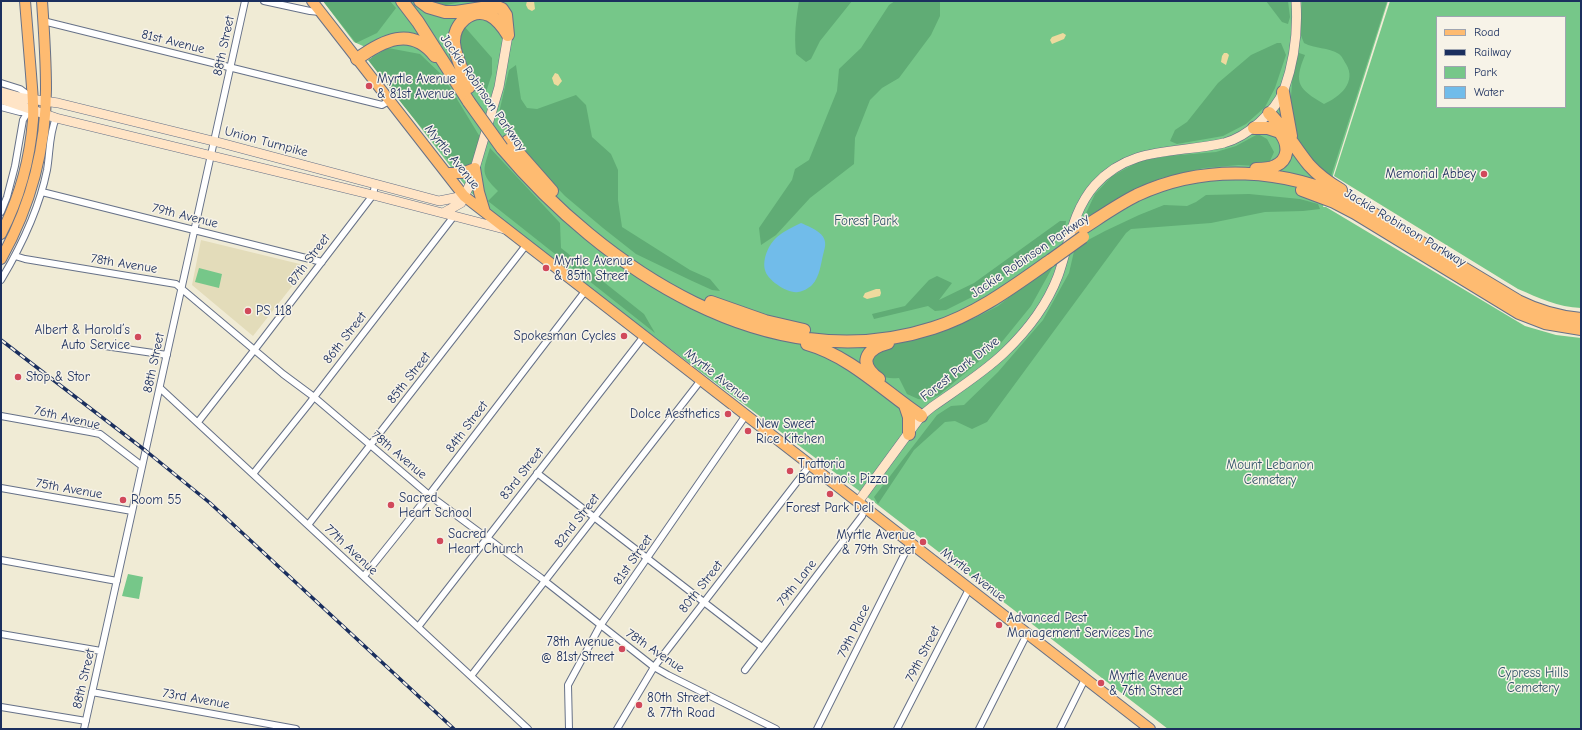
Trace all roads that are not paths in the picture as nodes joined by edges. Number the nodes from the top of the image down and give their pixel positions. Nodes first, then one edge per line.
1 (25, 1) edge
2 (42, 1) edge
3 (245, 1) edge
4 (264, 1) edge
5 (312, 1) edge
6 (402, 1) edge
7 (412, 1) edge
8 (420, 1) edge
9 (1296, 1) edge
10 (320, 12) junction
11 (43, 21) junction
12 (508, 34) junction
13 (357, 59) junction
14 (231, 68) junction
15 (454, 78) junction
16 (1, 83) edge
17 (1, 92) edge
18 (1283, 92) junction
19 (471, 95) junction
20 (1, 99) edge
21 (33, 99) junction
22 (46, 101) junction
23 (390, 101) junction
24 (1, 107) edge
25 (33, 110) junction
26 (44, 115) junction
27 (1267, 115) junction
28 (56, 118) junction
29 (1254, 128) junction
30 (1280, 132) junction
31 (1292, 140) junction
32 (214, 142) junction
33 (505, 144) junction
34 (211, 156) junction
35 (475, 168) junction
36 (446, 173) junction
37 (1229, 174) junction
38 (375, 185) junction
39 (42, 192) junction
40 (373, 195) junction
41 (464, 196) junction
42 (1, 212) edge
43 (485, 212) junction
44 (443, 213) junction
45 (1372, 213) junction
46 (454, 216) junction
47 (195, 230) junction
48 (510, 231) junction
49 (1, 234) edge
50 (1082, 234) junction
51 (527, 244) junction
52 (1051, 255) junction
53 (15, 256) junction
54 (1, 259) edge
55 (322, 262) junction
56 (1, 280) edge
57 (182, 289) junction
58 (586, 290) junction
59 (1581, 319) edge
60 (933, 328) junction
61 (1581, 329) edge
62 (782, 335) junction
63 (644, 336) junction
64 (98, 345) dead end
65 (255, 350) junction
66 (167, 355) junction
67 (701, 380) junction
68 (160, 388) junction
69 (314, 397) junction
70 (906, 405) junction
71 (923, 414) junction
72 (746, 415) junction
73 (1, 416) edge
74 (198, 422) junction
75 (909, 434) junction
76 (371, 445) junction
77 (810, 465) junction
78 (142, 466) junction
79 (537, 473) junction
80 (253, 474) junction
81 (1, 488) edge
82 (429, 495) junction
83 (862, 505) junction
84 (132, 511) junction
85 (594, 517) junction
86 (308, 525) junction
87 (486, 538) junction
88 (910, 543) junction
89 (648, 558) junction
90 (1, 560) edge
91 (364, 576) junction
92 (117, 581) junction
93 (544, 581) junction
94 (969, 589) junction
95 (703, 602) junction
96 (600, 626) junction
97 (418, 627) junction
98 (1, 634) edge
99 (1026, 634) junction
100 (762, 647) junction
101 (101, 651) junction
102 (654, 667) junction
103 (745, 670) dead end
104 (471, 676) junction
105 (1085, 679) junction
106 (92, 692) junction
107 (1, 707) edge
108 (86, 721) junction
109 (1146, 728) edge
110 (84, 729) edge
111 (296, 729) edge
112 (528, 729) edge
113 (569, 729) edge
114 (617, 729) edge
115 (776, 729) edge
116 (817, 729) edge
117 (898, 729) edge
118 (979, 729) edge
119 (1060, 729) edge

1 - 21 main road
2 - 11 main road
3 - 14 street, 88th Street
4 - 10 street
5 - 10 main road, Myrtle Avenue
6 - 15 highway, Jackie Robinson Parkway
7 - 19 highway, Jackie Robinson Parkway
8 - 12 highway
9 - 18 main road, Forest Park Drive
10 - 13 main road, Myrtle Avenue
11 - 14 street, 81st Avenue
11 - 22 main road
12 - 19 highway
12 - 35 main road
13 - 15 highway
13 - 23 main road, Myrtle Avenue
14 - 23 street, 81st Avenue
14 - 32 street, 88th Street
15 - 19 highway, Jackie Robinson Parkway
16 - 21 street, Union Turnpike
17 - 21 main road, Union Turnpike
18 - 27 main road, Forest Park Drive
18 - 31 highway
19 - 33 highway, Jackie Robinson Parkway
20 - 25 main road, Union Turnpike
21 - 22 main road, Union Turnpike
21 - 25 main road
22 - 26 main road
22 - 32 main road, Union Turnpike
23 - 36 main road, Myrtle Avenue
24 - 25 street, Union Turnpike
25 - 26 main road, Union Turnpike
25 - 42 street
25 - 49 main road
26 - 28 main road, Union Turnpike
26 - 54 main road
27 - 29 main road, Forest Park Drive
27 - 30 highway
27 - 31 highway
28 - 34 main road, Union Turnpike
28 - 39 street
29 - 30 highway
29 - 71 main road, Forest Park Drive
30 - 37 highway
31 - 45 highway
32 - 34 street, 88th Street
32 - 38 main road, Union Turnpike
33 - 52 highway, Jackie Robinson Parkway
33 - 62 highway, Jackie Robinson Parkway
34 - 40 main road, Union Turnpike
34 - 47 street, 88th Street
35 - 36 main road
35 - 41 main road
35 - 43 main road
36 - 41 main road, Myrtle Avenue
37 - 45 highway, Jackie Robinson Parkway
37 - 50 highway, Jackie Robinson Parkway
38 - 40 street, 87th Street
38 - 41 main road, Union Turnpike
39 - 47 street, 79th Avenue
39 - 53 street
40 - 44 main road, Union Turnpike
40 - 55 street, 87th Street
41 - 43 main road, Myrtle Avenue
41 - 44 main road
43 - 48 main road, Myrtle Avenue
44 - 46 main road, Union Turnpike
45 - 59 highway, Jackie Robinson Parkway
46 - 48 main road, Union Turnpike
46 - 69 street, 86th Street
47 - 55 street, 79th Avenue
47 - 57 street, 88th Street
48 - 51 main road, Myrtle Avenue
50 - 52 highway, Jackie Robinson Parkway, bridge
50 - 61 highway, Jackie Robinson Parkway
51 - 58 main road, Myrtle Avenue
51 - 76 street, 85th Street
52 - 60 highway, Jackie Robinson Parkway
53 - 56 street
53 - 57 street, 78th Avenue
55 - 65 street, 87th Street
57 - 65 street, 78th Avenue
57 - 66 street, 88th Street
58 - 63 main road, Myrtle Avenue
58 - 82 street, 84th Street
60 - 62 highway, Jackie Robinson Parkway
60 - 71 highway
62 - 70 highway
63 - 67 main road, Myrtle Avenue
63 - 79 street, 83rd Street
64 - 66 street
65 - 69 street, 78th Avenue
65 - 74 street, 87th Street
66 - 68 street, 88th Street
67 - 72 main road, Myrtle Avenue
67 - 85 street, 82nd Street
68 - 74 street, 77th Avenue
68 - 78 street, 88th Street
69 - 76 street, 78th Avenue
69 - 80 street, 86th Street
70 - 71 highway
70 - 75 highway
71 - 75 main road, Forest Park Drive
72 - 77 main road, Myrtle Avenue
72 - 89 street, 81st Street
73 - 78 street, 76th Avenue
74 - 80 street, 77th Avenue
75 - 83 main road, Forest Park Drive
76 - 82 street, 78th Avenue
76 - 86 street, 85th Street
77 - 83 main road, Myrtle Avenue
77 - 95 street, 80th Street
78 - 84 street, 88th Street
79 - 85 street
79 - 87 street, 83rd Street
80 - 86 street, 77th Avenue
81 - 84 street, 75th Avenue
82 - 87 street, 78th Avenue
82 - 91 street, 84th Street
83 - 88 main road, Myrtle Avenue
83 - 100 street, 79th Lane
84 - 92 street, 88th Street
85 - 89 street
85 - 93 street, 82nd Street
86 - 91 street, 77th Avenue
87 - 93 street, 78th Avenue
87 - 97 street, 83rd Street
88 - 94 main road, Myrtle Avenue
88 - 116 street, 79th Place
89 - 95 street
89 - 96 street, 81st Street
90 - 92 street
91 - 97 street, 77th Avenue
92 - 101 street, 88th Street
93 - 96 street, 78th Avenue
93 - 104 street, 82nd Street
94 - 99 main road, Myrtle Avenue
94 - 117 street, 79th Street
95 - 100 street
95 - 102 street, 80th Street
96 - 102 street, 78th Avenue
96 - 113 street, 81st Street
97 - 104 street, 77th Avenue
98 - 101 street
99 - 105 main road, Myrtle Avenue
99 - 118 street
100 - 103 street, 79th Lane
101 - 106 street, 88th Street
102 - 114 street, 80th Street
102 - 115 street, 78th Avenue
104 - 112 street, 77th Avenue
105 - 109 main road, Myrtle Avenue
105 - 119 street
106 - 108 street, 88th Street
106 - 111 street, 73rd Avenue
107 - 108 street
108 - 110 street, 88th Street

